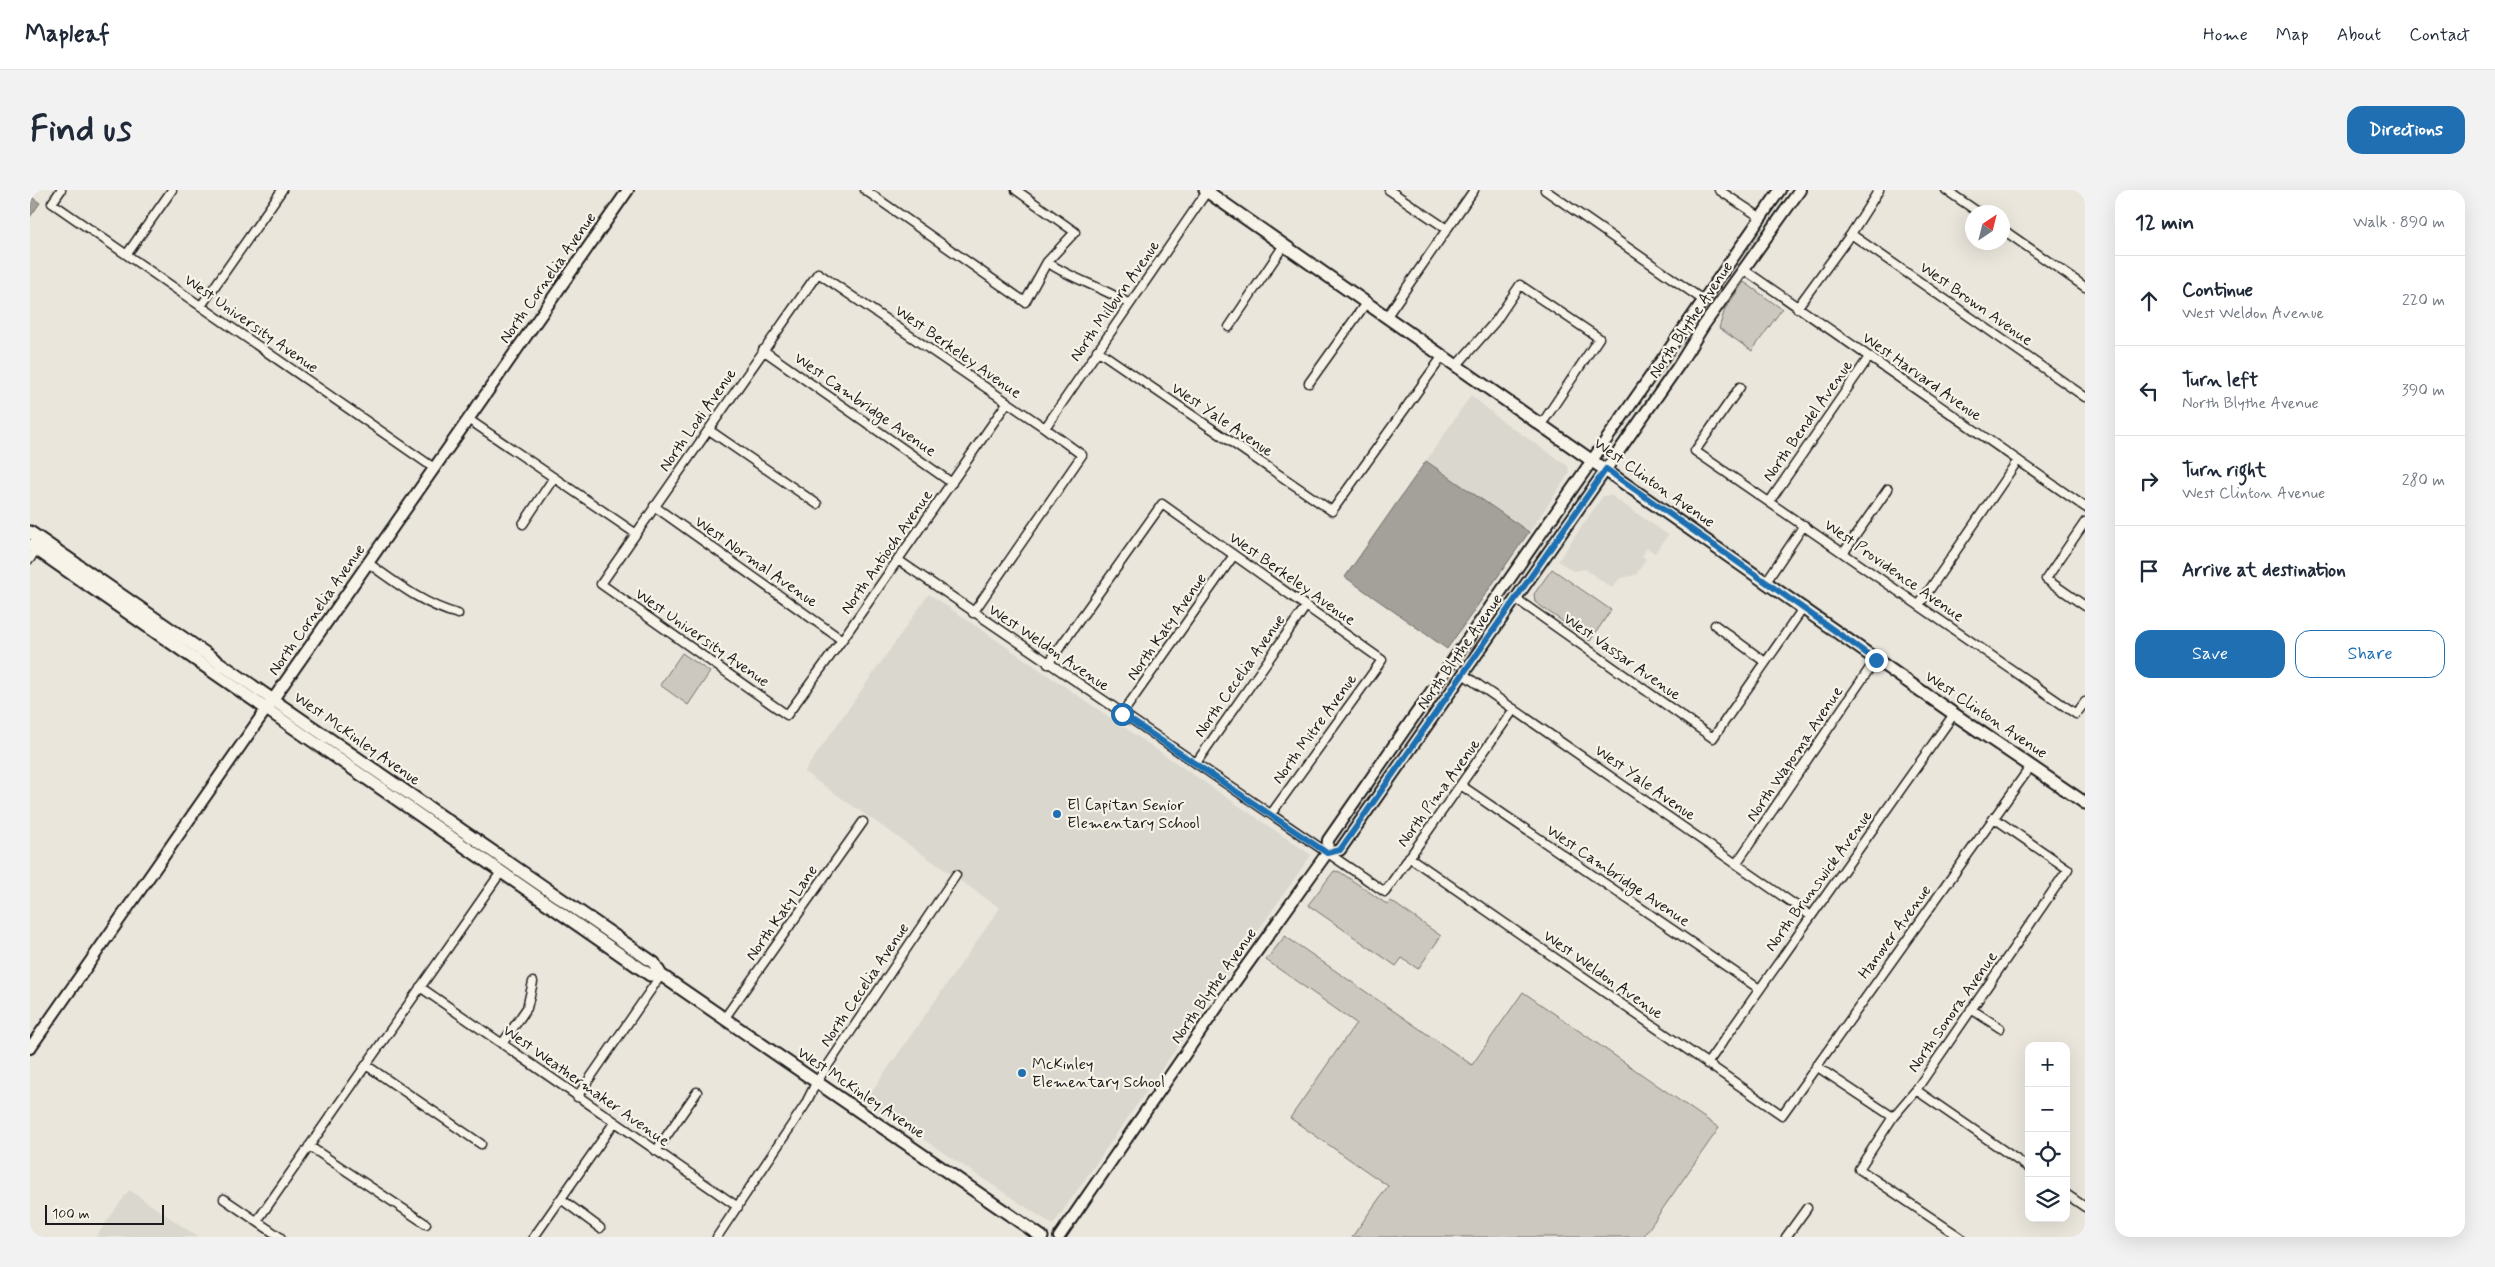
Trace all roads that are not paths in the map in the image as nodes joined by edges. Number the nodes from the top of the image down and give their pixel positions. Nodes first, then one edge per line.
1 (61, 190) edge
2 (172, 190) edge
3 (628, 190) edge
4 (864, 190) edge
5 (1016, 190) edge
6 (1389, 190) edge
7 (1474, 190) edge
8 (1545, 190) edge
9 (1719, 190) edge
10 (1780, 190) edge
11 (1800, 190) edge
12 (1879, 190) edge
13 (1946, 190) edge
14 (280, 191) edge
15 (1207, 191) edge
16 (1968, 205) edge
17 (1760, 217) junction
18 (1447, 230) junction
19 (1851, 234) junction
20 (2010, 235) edge
21 (1284, 245) junction
22 (127, 254) junction
23 (1047, 262) junction
24 (1742, 270) junction
25 (818, 273) joint
26 (2085, 287) edge
27 (1703, 300) junction
28 (1366, 303) junction
29 (1128, 304) junction
30 (201, 306) junction
31 (1797, 308) junction
32 (1387, 316) junction
33 (1229, 327) dead end
34 (763, 350) junction
35 (1097, 350) junction
36 (1442, 357) junction
37 (1869, 357) junction
38 (1456, 366) junction
39 (1309, 383) dead end
40 (1740, 387) dead end
41 (2085, 397) edge
42 (1007, 403) junction
43 (468, 419) junction
44 (1540, 425) junction
45 (1045, 428) junction
46 (708, 430) junction
47 (1593, 460) junction
48 (2018, 460) junction
49 (434, 468) junction
50 (1606, 469) junction
51 (553, 479) junction
52 (952, 483) junction
53 (1888, 489) dead end
54 (1770, 501) junction
55 (817, 504) dead end
56 (654, 506) junction
57 (2085, 507) edge
58 (2085, 522) edge
59 (522, 524) dead end
60 (1804, 525) junction
61 (30, 532) edge
62 (635, 533) junction
63 (32, 551) edge
64 (1844, 552) junction
65 (1234, 555) junction
66 (898, 560) junction
67 (368, 563) junction
68 (1766, 582) junction
69 (601, 584) joint
70 (1515, 598) junction
71 (1919, 605) junction
72 (1306, 606) junction
73 (2085, 606) edge
74 (1804, 607) junction
75 (973, 613) junction
76 (458, 614) dead end
77 (1715, 625) dead end
78 (842, 640) junction
79 (1382, 660) joint
80 (1876, 660) junction
81 (1766, 662) junction
82 (1048, 664) junction
83 (1463, 674) junction
84 (2085, 702) edge
85 (269, 704) junction
86 (1514, 709) junction
87 (1122, 714) junction
88 (1954, 714) junction
89 (787, 715) joint
90 (1196, 763) junction
91 (2031, 766) junction
92 (1462, 786) junction
93 (2085, 803) edge
94 (1271, 814) junction
95 (1994, 818) junction
96 (863, 822) dead end
97 (1327, 853) junction
98 (1409, 857) junction
99 (1736, 864) junction
100 (501, 872) junction
101 (956, 875) dead end
102 (1385, 892) joint
103 (1811, 916) junction
104 (662, 975) junction
105 (533, 982) dead end
106 (420, 987) junction
107 (1758, 988) junction
108 (1971, 1009) junction
109 (724, 1019) junction
110 (2000, 1028) dead end
111 (502, 1044) junction
112 (30, 1048) edge
113 (366, 1064) junction
114 (1707, 1064) junction
115 (1816, 1066) junction
116 (816, 1082) junction
117 (1916, 1090) junction
118 (697, 1092) dead end
119 (577, 1097) junction
120 (1782, 1115) joint
121 (1893, 1117) junction
122 (614, 1123) junction
123 (481, 1144) dead end
124 (309, 1146) junction
125 (656, 1151) junction
126 (2025, 1165) edge
127 (2070, 1197) edge
128 (224, 1199) dead end
129 (561, 1199) junction
130 (738, 1207) junction
131 (2085, 1207) edge
132 (1807, 1208) dead end
133 (257, 1221) junction
134 (426, 1224) dead end
135 (600, 1228) dead end
136 (280, 1237) edge
137 (534, 1237) edge
138 (717, 1237) edge
139 (1042, 1237) edge
140 (1059, 1237) edge
141 (1786, 1237) edge
142 (1960, 1237) edge

1 - 22 street, West University Avenue
2 - 22 street
3 - 43 street, North Cornelia Avenue
4 - 23 street
5 - 23 street
6 - 18 street
7 - 18 street
8 - 27 street
9 - 17 street
10 - 17 street, North Blythe Avenue
11 - 24 street, North Blythe Avenue
12 - 19 street
13 - 16 street
14 - 30 street
15 - 21 main road, West Clinton Avenue
15 - 29 street, North Milburn Avenue
17 - 27 street, North Blythe Avenue
18 - 32 street
19 - 31 street
19 - 41 street, West Brown Avenue
20 - 26 street
21 - 28 main road, West Clinton Avenue
21 - 33 street
22 - 30 street, West University Avenue
23 - 29 street
24 - 31 street, West Harvard Avenue
24 - 50 street, North Blythe Avenue
25 - 34 street, North Lodi Avenue
25 - 42 street, West Berkeley Avenue
27 - 47 street, North Blythe Avenue
28 - 32 main road, West Clinton Avenue
28 - 39 street
29 - 35 street, North Milburn Avenue
30 - 49 street, West University Avenue
31 - 37 street, West Harvard Avenue
32 - 36 main road, West Clinton Avenue
34 - 46 street, North Lodi Avenue
34 - 52 street, West Cambridge Avenue
35 - 36 street, West Yale Avenue
35 - 45 street, North Milburn Avenue
36 - 38 main road, West Clinton Avenue
37 - 48 street, West Harvard Avenue
37 - 54 street, North Bendel Avenue
38 - 44 main road, West Clinton Avenue
38 - 44 street
40 - 54 street, West Providence Avenue
42 - 45 street, West Berkeley Avenue
42 - 52 street, North Antioch Avenue
43 - 49 street, North Cornelia Avenue
43 - 51 street
44 - 47 main road, West Clinton Avenue
45 - 75 street, West Berkeley Avenue
46 - 55 street
46 - 56 street, North Lodi Avenue
47 - 50 main road, West Clinton Avenue
47 - 97 street, North Blythe Avenue
48 - 57 street, West Harvard Avenue
48 - 71 street
49 - 67 street, North Cornelia Avenue
50 - 68 main road, West Clinton Avenue
50 - 70 street, North Blythe Avenue
51 - 59 street
51 - 62 street
52 - 66 street, North Antioch Avenue
53 - 64 street
54 - 60 street, West Providence Avenue
56 - 62 street, North Lodi Avenue
56 - 78 street, West Normal Avenue
58 - 73 street
60 - 64 street, West Providence Avenue
60 - 68 street
61 - 85 main road, West McKinley Avenue
62 - 69 street, North Lodi Avenue
63 - 85 main road, West McKinley Avenue
64 - 71 street, West Providence Avenue
65 - 72 street, West Berkeley Avenue
65 - 82 street, West Berkeley Avenue
65 - 87 street, North Katy Avenue
66 - 75 street, West Weldon Avenue
66 - 78 street, North Antioch Avenue
67 - 76 street
67 - 85 street, North Cornelia Avenue
68 - 74 main road, West Clinton Avenue
69 - 89 street, West University Avenue
70 - 81 street, West Vassar Avenue
70 - 83 street, North Blythe Avenue
71 - 84 street, West Providence Avenue
72 - 79 street, West Berkeley Avenue
72 - 90 street, North Cecelia Avenue
74 - 80 main road, West Clinton Avenue
74 - 81 street
75 - 82 street, West Weldon Avenue
77 - 81 street
78 - 89 street, North Antioch Avenue
79 - 94 street, North Mitre Avenue
80 - 88 main road, West Clinton Avenue
80 - 99 street, North Wapoma Avenue
82 - 87 street, West Weldon Avenue
83 - 86 street, West Yale Avenue
83 - 97 street, North Blythe Avenue
85 - 100 main road, West McKinley Avenue
85 - 104 main road, West McKinley Avenue
85 - 112 street, North Cornelia Avenue
86 - 92 street, North Pima Avenue
86 - 99 street, West Yale Avenue
87 - 90 street, West Weldon Avenue
88 - 91 main road, West Clinton Avenue
88 - 103 street, North Brunswick Avenue
90 - 94 street, West Weldon Avenue
91 - 93 main road, West Clinton Avenue
91 - 95 street, Hanover Avenue
92 - 98 street, North Pima Avenue
92 - 107 street, West Cambridge Avenue
94 - 97 street, West Weldon Avenue
95 - 108 street, North Sonora Avenue
95 - 115 street, Hanover Avenue
96 - 109 street, North Katy Lane
97 - 102 street, West Weldon Avenue
97 - 140 street, North Blythe Avenue
98 - 102 street, North Pima Avenue
98 - 114 street, West Weldon Avenue
99 - 103 street, West Yale Avenue
100 - 104 main road, West McKinley Avenue
100 - 106 street
101 - 116 street, North Cecelia Avenue
103 - 107 street, North Brunswick Avenue
104 - 109 main road, West McKinley Avenue
104 - 119 street
105 - 111 street
106 - 111 street, West Weathermaker Avenue
106 - 113 street
107 - 114 street, North Brunswick Avenue
108 - 110 street
108 - 117 street, North Sonora Avenue
109 - 116 main road, West McKinley Avenue
111 - 119 street, West Weathermaker Avenue
113 - 123 street
113 - 124 street
114 - 120 street, West Weldon Avenue
115 - 120 street, Hanover Avenue
115 - 121 street
116 - 130 street, North Cecelia Avenue
116 - 139 main road, West McKinley Avenue
117 - 121 street, North Sonora Avenue
117 - 126 street
118 - 125 street
119 - 122 street, West Weathermaker Avenue
121 - 142 street, North Sonora Avenue
122 - 125 street, West Weathermaker Avenue
122 - 129 street
124 - 133 street
124 - 134 street
125 - 130 street, West Weathermaker Avenue
127 - 131 street
128 - 133 street
129 - 135 street
129 - 137 street
130 - 138 street, North Cecelia Avenue
132 - 141 street
133 - 136 street

